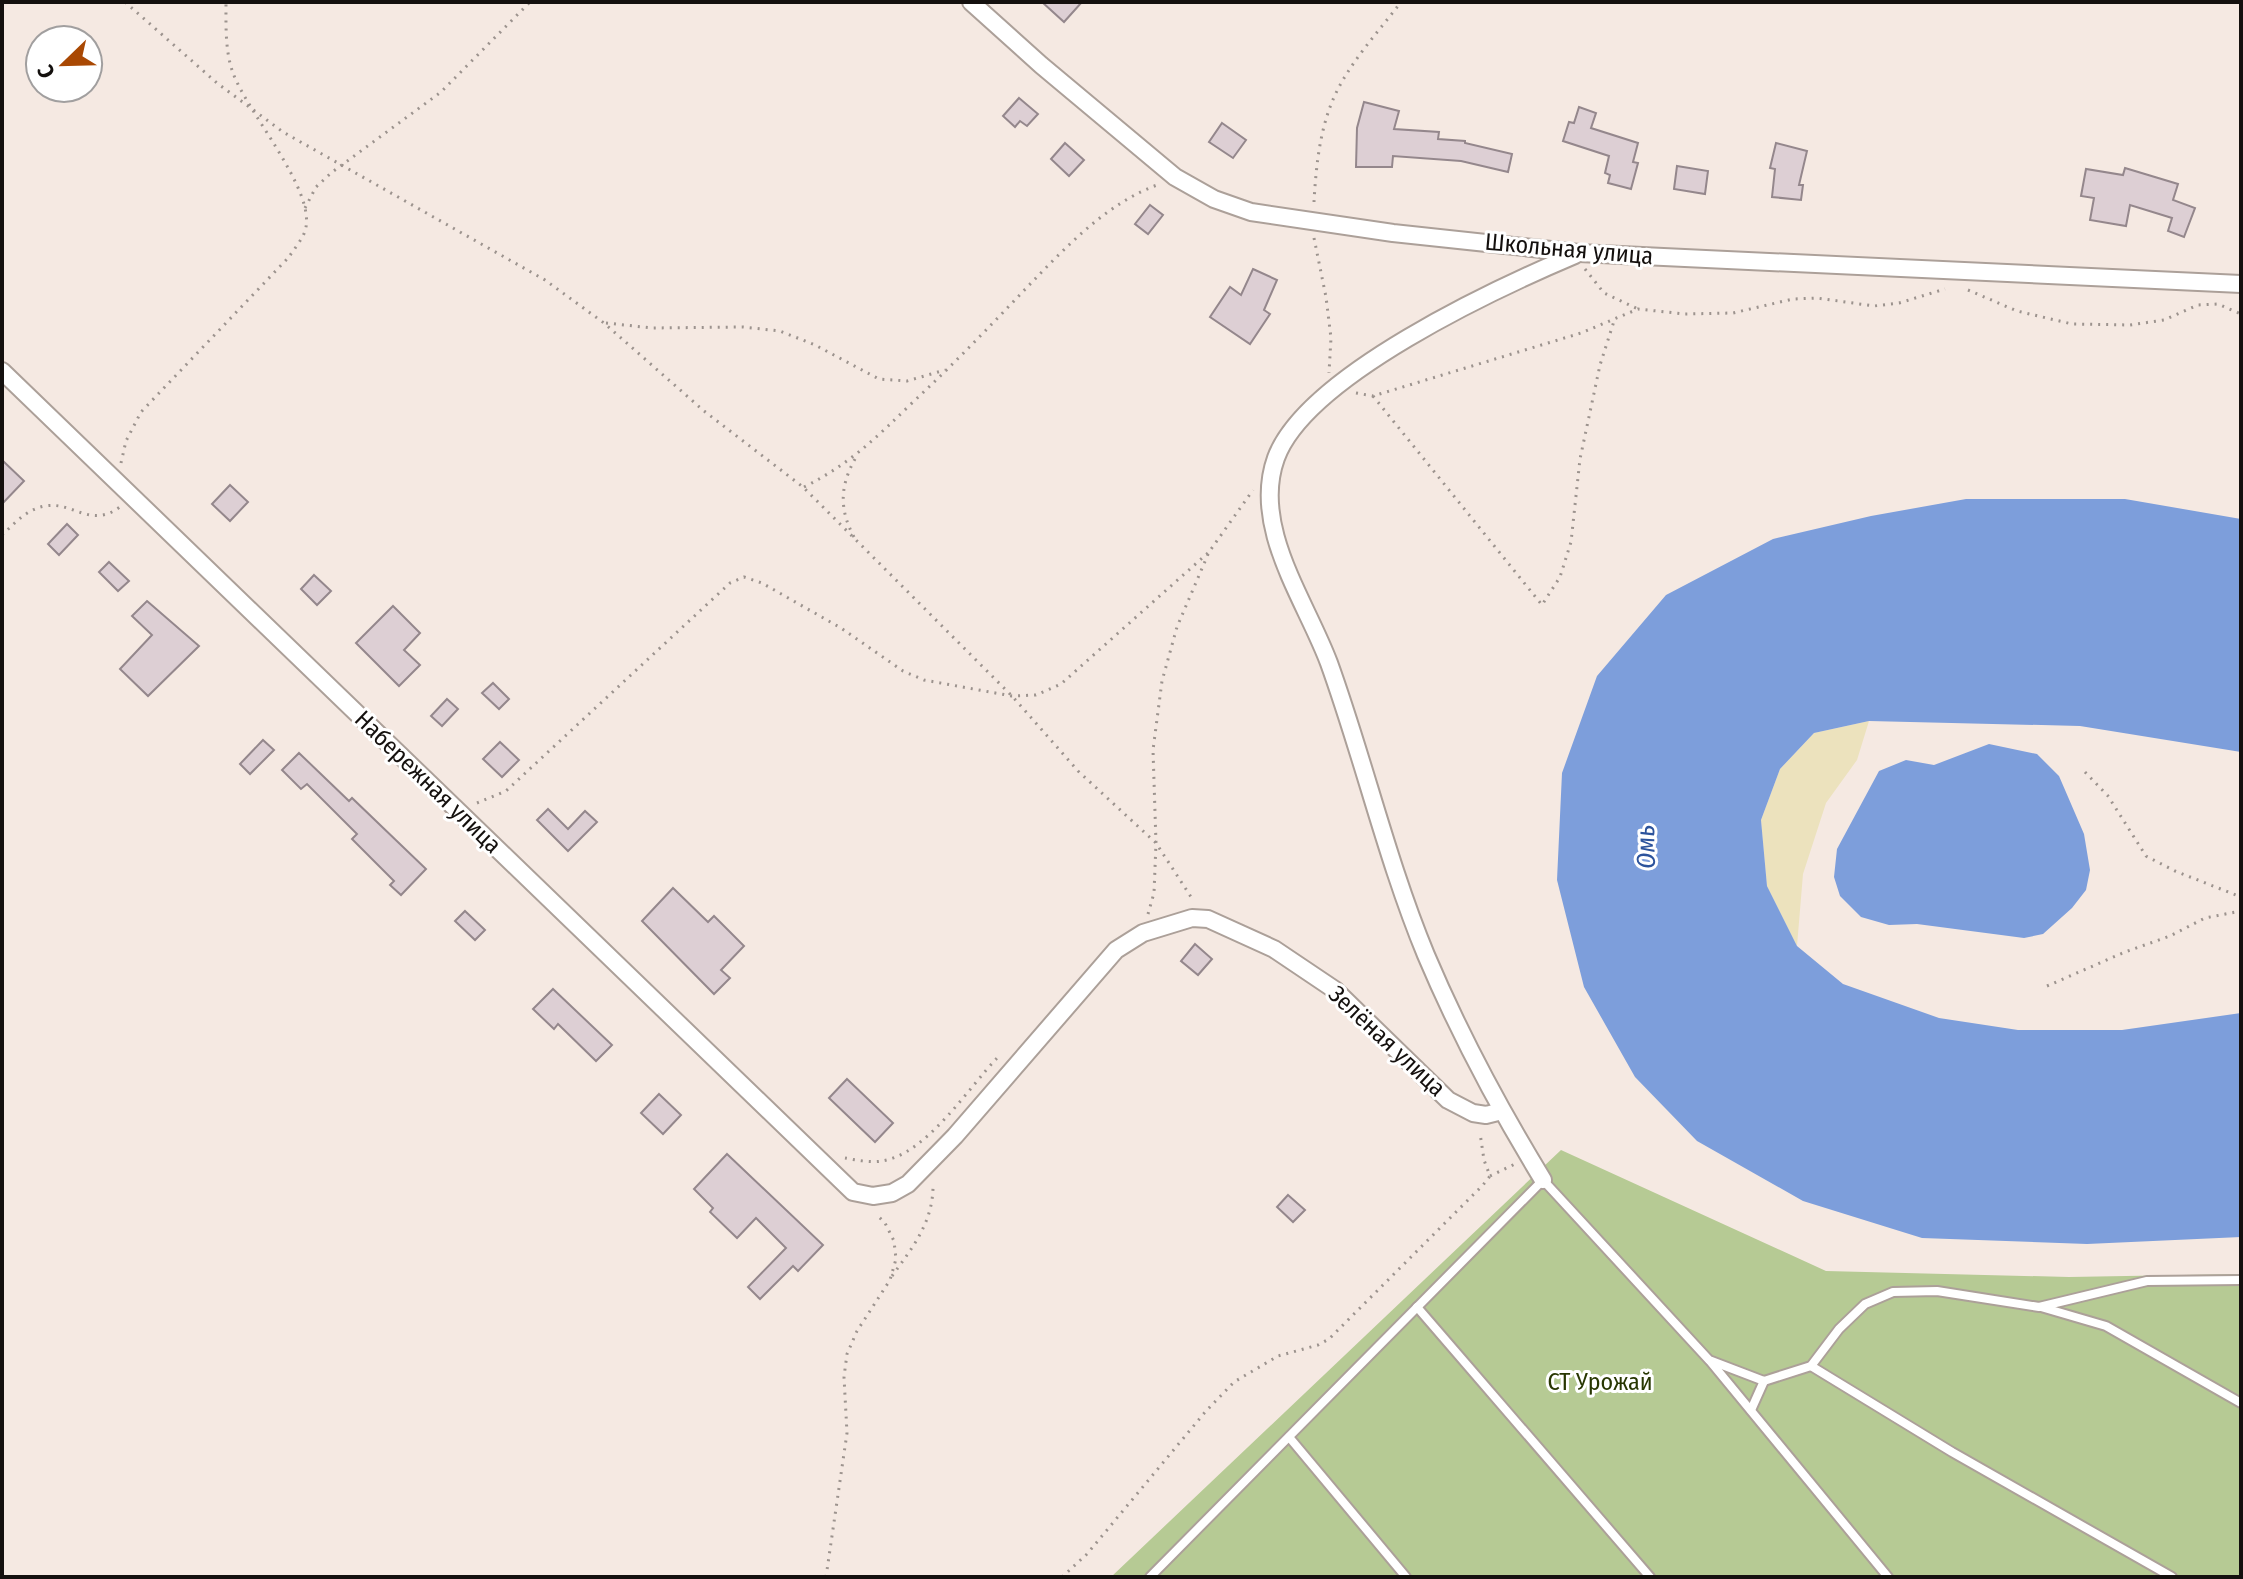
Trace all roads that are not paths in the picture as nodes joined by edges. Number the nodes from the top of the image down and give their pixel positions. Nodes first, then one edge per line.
1 (971, 2) edge
2 (1579, 253) junction
3 (2241, 284) edge
4 (2, 371) edge
5 (1494, 1113) junction
6 (932, 1160) joint
7 (1543, 1180) junction
8 (2241, 1280) edge
9 (1417, 1307) junction
10 (2039, 1307) junction
11 (1709, 1360) junction
12 (1811, 1366) junction
13 (1764, 1381) junction
14 (2241, 1403) edge
15 (1751, 1410) junction
16 (1289, 1437) junction
17 (1154, 1576) edge
18 (1406, 1577) edge
19 (1650, 1577) edge
20 (1888, 1577) edge
21 (2172, 1577) edge

1 - 2 street, Школьная улица
2 - 3 street, Школьная улица
2 - 5 street
4 - 6 street, Набережная улица
5 - 6 street, Зелёная улица
5 - 7 street
7 - 9 lane
7 - 11 lane
8 - 10 lane
9 - 16 lane
9 - 19 lane
10 - 12 lane
10 - 14 lane
11 - 13 lane
11 - 15 lane
12 - 13 lane
12 - 21 lane
13 - 15 lane
15 - 20 lane
16 - 17 lane
16 - 18 lane

